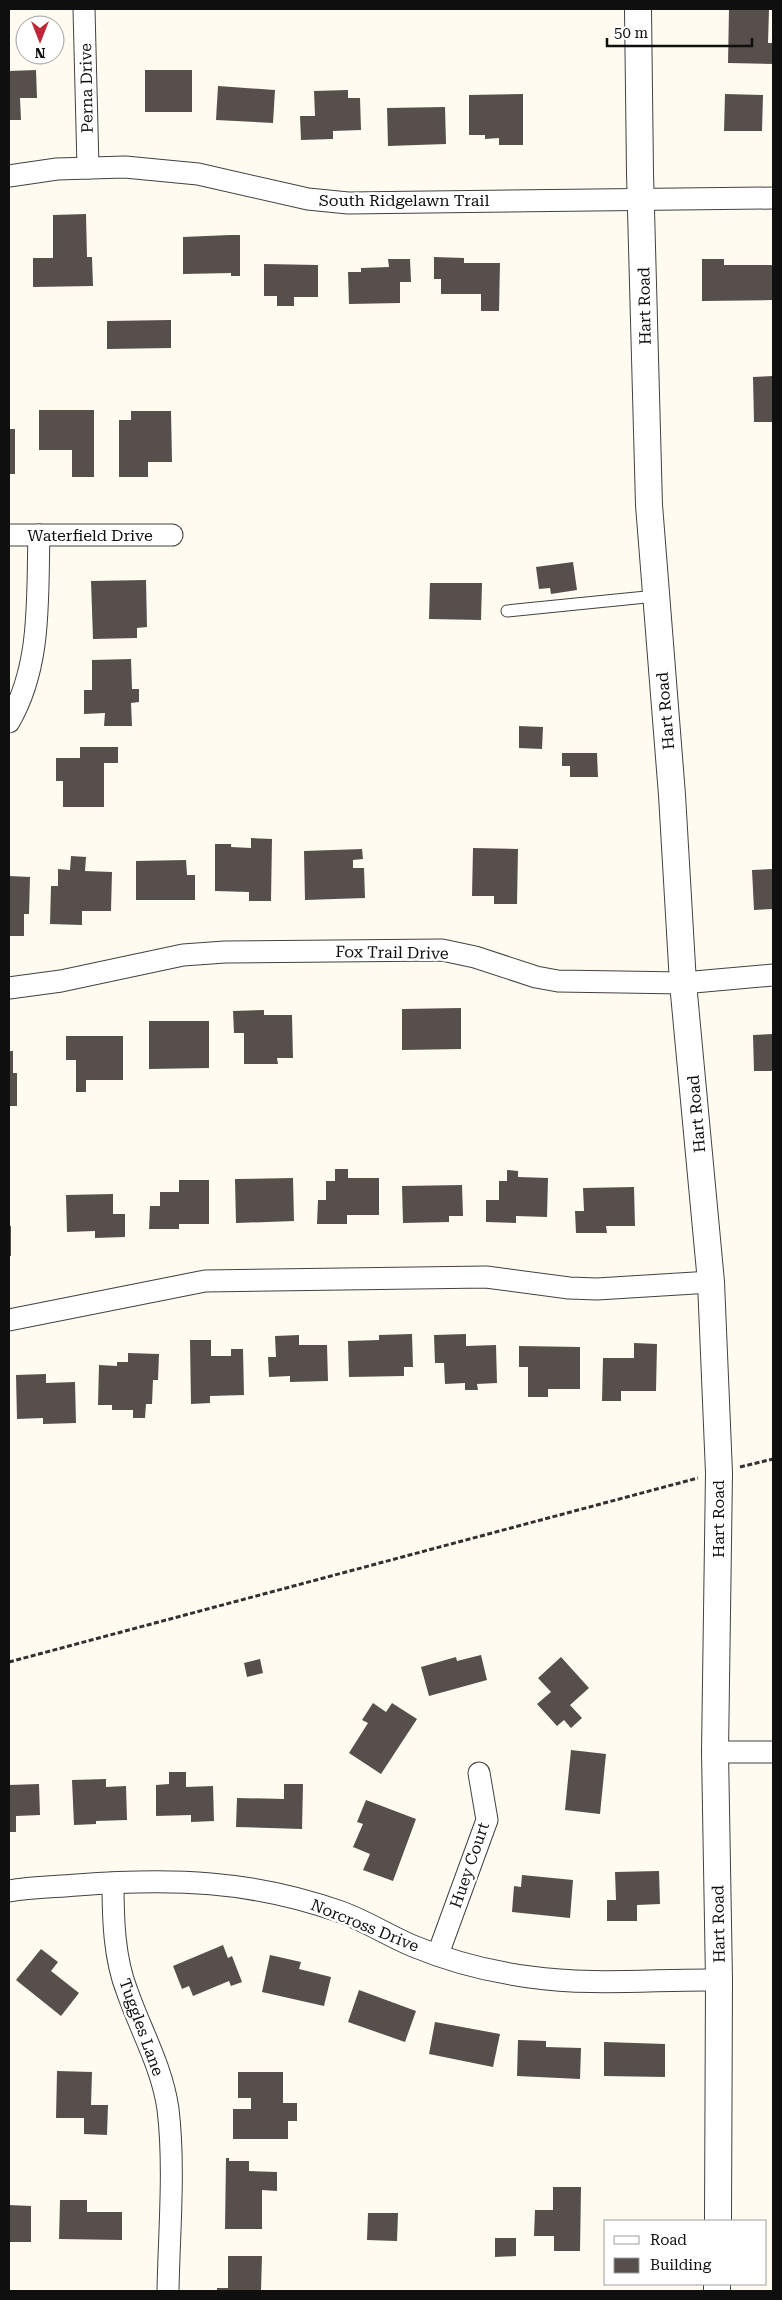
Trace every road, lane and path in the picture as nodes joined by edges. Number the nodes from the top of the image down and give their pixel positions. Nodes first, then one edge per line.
1 (84, 9) edge
2 (638, 9) edge
3 (88, 168) junction
4 (9, 176) edge
5 (641, 198) junction
6 (773, 198) edge
7 (9, 535) edge
8 (38, 535) junction
9 (172, 535) dead end
10 (656, 596) junction
11 (508, 611) dead end
12 (9, 722) edge
13 (773, 974) edge
14 (683, 983) junction
15 (9, 988) edge
16 (710, 1282) junction
17 (9, 1320) edge
18 (773, 1459) edge
19 (718, 1473) junction
20 (9, 1662) edge
21 (715, 1752) junction
22 (773, 1752) edge
23 (479, 1773) dead end
24 (113, 1883) junction
25 (9, 1891) edge
26 (438, 1954) junction
27 (719, 1980) junction
28 (718, 2220) edge
29 (168, 2291) edge

1 - 3 street, Perna Drive
2 - 5 street, Hart Road
3 - 4 street, South Ridgelawn Trail
3 - 5 street, South Ridgelawn Trail
5 - 6 street, South Ridgelawn Trail
5 - 10 street, Hart Road
7 - 8 street, Waterfield Drive
8 - 9 street, Waterfield Drive
8 - 12 street
10 - 11 lane
10 - 14 street, Hart Road
13 - 14 street, Fox Trail Drive
14 - 15 street, Fox Trail Drive
14 - 16 street, Hart Road
16 - 17 street
16 - 19 street, Hart Road
18 - 19 path
19 - 20 path
19 - 21 street, Hart Road
21 - 22 street
21 - 27 street, Hart Road
23 - 26 street, Huey Court
24 - 25 street, Norcross Drive
24 - 26 street, Norcross Drive
24 - 29 street, Tuggles Lane
26 - 27 street, Norcross Drive
27 - 28 street, Hart Road

